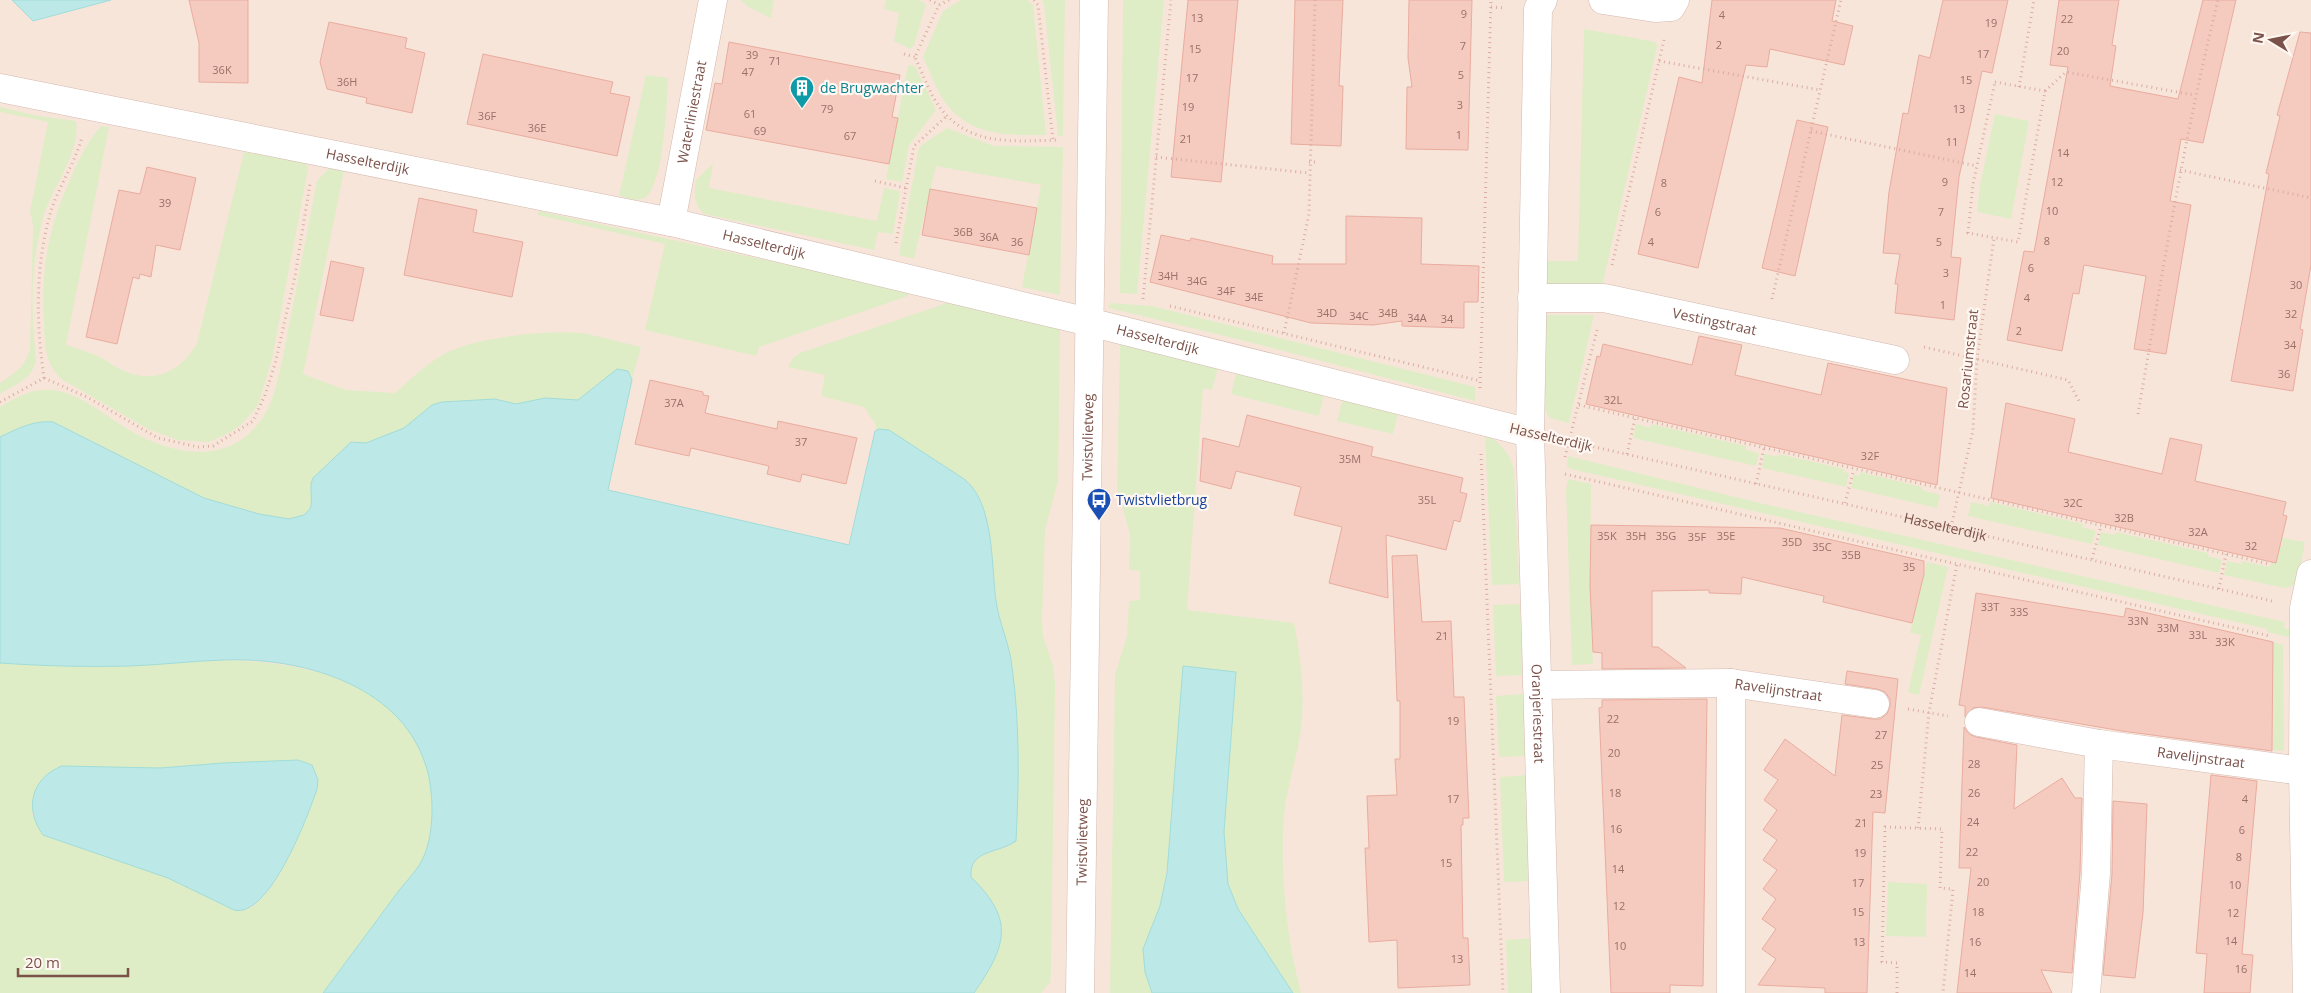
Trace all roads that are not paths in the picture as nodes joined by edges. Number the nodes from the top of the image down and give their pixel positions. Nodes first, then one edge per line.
1 (713, 0) edge
2 (1094, 0) edge
3 (1543, 0) edge
4 (1603, 0) edge
5 (1675, 0) edge
6 (0, 88) edge
7 (671, 222) junction
8 (1532, 298) junction
9 (1089, 309) junction
10 (1895, 360) road end
11 (1530, 433) junction
12 (2311, 574) edge
13 (2308, 609) edge
14 (1731, 683) junction
15 (1537, 684) junction
16 (1875, 704) road end
17 (1979, 722) road end
18 (2099, 744) junction
19 (2303, 771) junction
20 (1080, 993) edge
21 (1546, 993) edge
22 (1731, 993) edge
23 (2086, 993) edge
24 (2307, 993) edge

1 - 7 street, Waterliniestraat
2 - 9 street, Twistvlietweg
3 - 8 street
4 - 5 street
6 - 7 street, Hasselterdijk
7 - 9 street, Hasselterdijk
8 - 10 street, Vestingstraat
8 - 11 street
9 - 11 street, Hasselterdijk
9 - 20 street, Twistvlietweg
11 - 15 street, Oranjeriestraat
12 - 13 street
13 - 19 street
14 - 15 street
14 - 16 street, Ravelijnstraat
14 - 22 street, Ravelijnstraat
15 - 21 street, Oranjeriestraat
17 - 18 street, Ravelijnstraat
18 - 19 street, Ravelijnstraat
18 - 23 street
19 - 24 street

